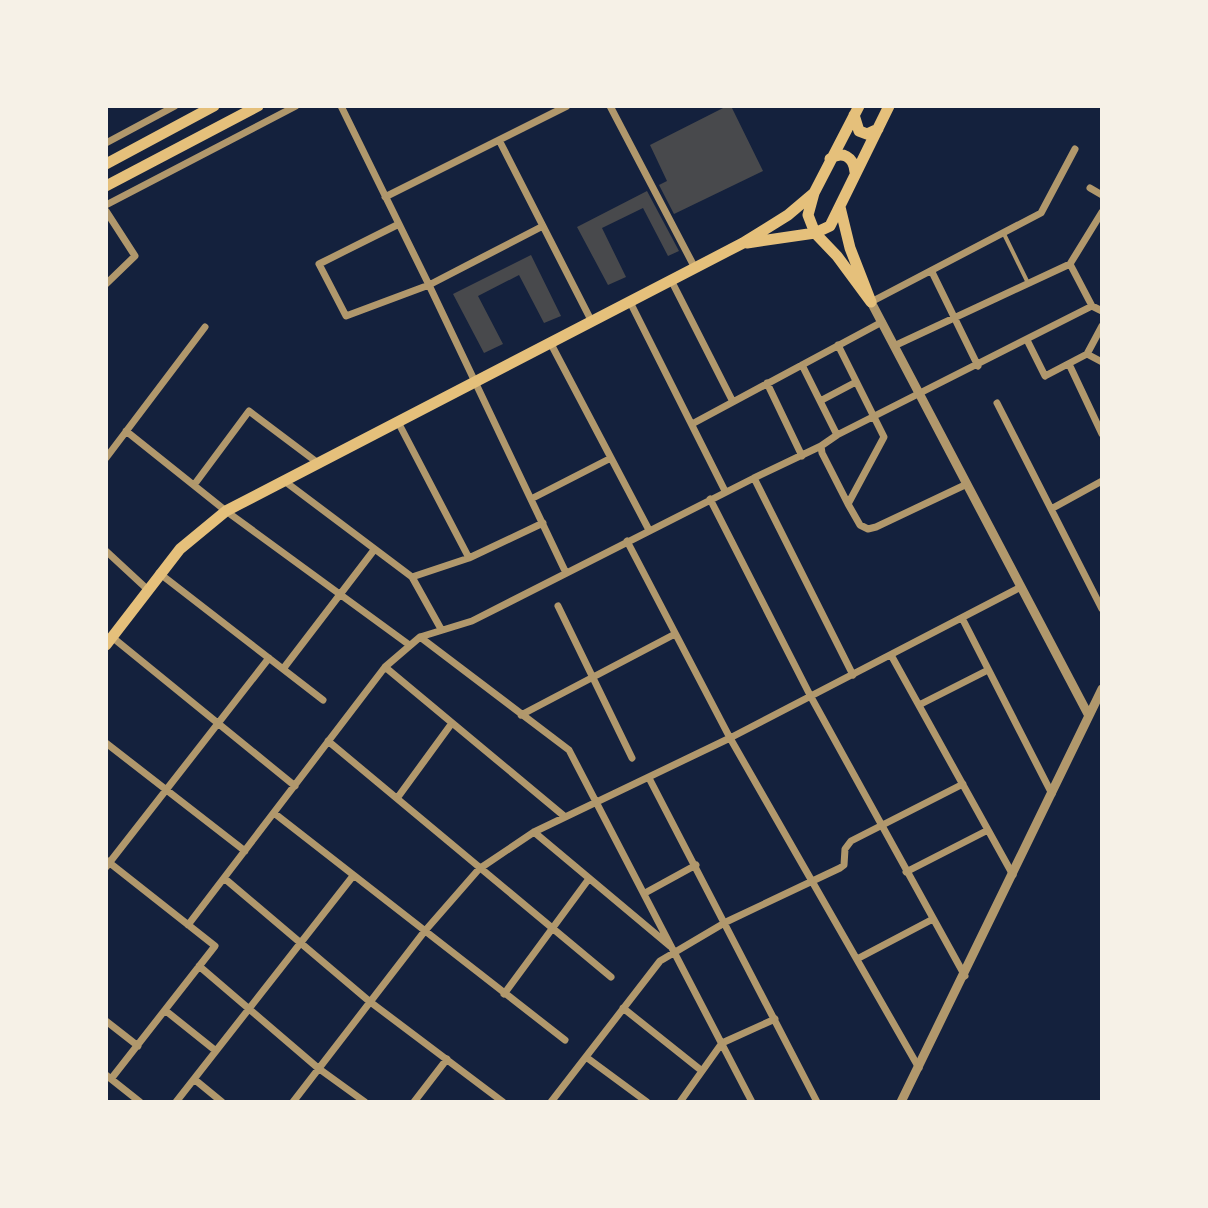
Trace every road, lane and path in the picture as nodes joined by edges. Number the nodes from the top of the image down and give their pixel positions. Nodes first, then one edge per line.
1 (175, 106) edge
2 (214, 106) edge
3 (258, 106) edge
4 (296, 106) edge
5 (341, 106) edge
6 (567, 106) edge
7 (610, 106) edge
8 (889, 106) edge
9 (857, 110) edge
10 (879, 128) junction
11 (499, 140) junction
12 (106, 143) edge
13 (1075, 149) dead end
14 (830, 159) junction
15 (106, 164) edge
16 (855, 172) junction
17 (106, 186) edge
18 (1090, 188) dead end
19 (814, 193) junction
20 (1102, 195) edge
21 (385, 197) junction
22 (840, 207) junction
23 (106, 208) edge
24 (1102, 212) edge
25 (399, 224) junction
26 (543, 226) junction
27 (815, 233) junction
28 (1004, 234) junction
29 (743, 243) junction
30 (1070, 264) junction
31 (695, 268) junction
32 (932, 272) junction
33 (671, 280) junction
34 (1028, 283) junction
35 (106, 284) edge
36 (429, 285) junction
37 (630, 302) junction
38 (871, 302) junction
39 (1092, 306) junction
40 (1102, 311) edge
41 (954, 318) junction
42 (592, 322) junction
43 (882, 322) junction
44 (1102, 326) edge
45 (205, 327) dead end
46 (1028, 342) junction
47 (551, 344) junction
48 (838, 345) junction
49 (894, 346) junction
50 (1087, 354) junction
51 (1102, 362) edge
52 (1069, 364) junction
53 (802, 365) junction
54 (978, 366) junction
55 (475, 382) junction
56 (856, 382) junction
57 (767, 383) junction
58 (919, 393) junction
59 (820, 401) junction
60 (733, 402) junction
61 (997, 403) dead end
62 (874, 416) junction
63 (398, 422) junction
64 (692, 424) junction
65 (126, 431) junction
66 (1102, 434) edge
67 (837, 435) junction
68 (821, 446) junction
69 (802, 456) junction
70 (106, 458) edge
71 (611, 458) junction
72 (318, 463) junction
73 (754, 478) junction
74 (283, 480) junction
75 (1102, 481) edge
76 (967, 484) junction
77 (194, 485) junction
78 (725, 491) junction
79 (531, 499) junction
80 (710, 499) junction
81 (848, 504) junction
82 (1051, 509) junction
83 (226, 511) junction
84 (543, 523) junction
85 (649, 530) junction
86 (627, 541) junction
87 (374, 550) junction
88 (106, 551) edge
89 (469, 558) junction
90 (159, 573) junction
91 (566, 573) junction
92 (412, 577) junction
93 (1021, 587) junction
94 (147, 589) junction
95 (340, 595) junction
96 (558, 606) dead end
97 (1102, 609) edge
98 (962, 618) junction
99 (441, 629) junction
100 (675, 634) junction
101 (420, 637) junction
102 (109, 641) edge
103 (408, 644) junction
104 (891, 655) junction
105 (269, 658) junction
106 (385, 667) junction
107 (283, 669) junction
108 (988, 670) junction
109 (853, 675) junction
110 (592, 677) junction
111 (1102, 689) edge
112 (811, 697) junction
113 (323, 700) dead end
114 (919, 705) junction
115 (521, 715) junction
116 (1089, 716) junction
117 (452, 723) junction
118 (218, 724) junction
119 (730, 738) junction
120 (328, 741) junction
121 (106, 743) edge
122 (632, 758) dead end
123 (649, 778) junction
124 (963, 784) junction
125 (295, 786) junction
126 (166, 790) junction
127 (1052, 794) junction
128 (398, 797) junction
129 (599, 802) junction
130 (274, 813) junction
131 (564, 816) junction
132 (880, 826) junction
133 (988, 830) junction
134 (534, 832) junction
135 (245, 851) junction
136 (107, 863) edge
137 (696, 865) junction
138 (479, 869) junction
139 (906, 872) junction
140 (1013, 875) junction
141 (353, 876) junction
142 (224, 878) junction
143 (588, 880) junction
144 (811, 882) junction
145 (645, 893) junction
146 (933, 919) junction
147 (726, 922) junction
148 (188, 925) junction
149 (552, 929) junction
150 (424, 932) junction
151 (301, 943) junction
152 (675, 950) junction
153 (857, 959) junction
154 (199, 966) junction
155 (965, 976) junction
156 (611, 977) dead end
157 (504, 994) junction
158 (369, 1001) junction
159 (623, 1008) junction
160 (249, 1009) junction
161 (166, 1010) junction
162 (775, 1019) junction
163 (106, 1021) edge
164 (565, 1040) dead end
165 (722, 1043) junction
166 (138, 1046) junction
167 (216, 1051) junction
168 (586, 1057) junction
169 (447, 1059) junction
170 (318, 1068) junction
171 (920, 1070) junction
172 (702, 1071) junction
173 (109, 1077) edge
174 (194, 1079) junction
175 (140, 1102) edge
176 (176, 1102) edge
177 (222, 1102) edge
178 (293, 1102) edge
179 (365, 1102) edge
180 (414, 1102) edge
181 (503, 1102) edge
182 (551, 1102) edge
183 (647, 1102) edge
184 (680, 1102) edge
185 (752, 1102) edge
186 (817, 1102) edge
187 (901, 1102) edge

1 - 12 street
2 - 15 main road
3 - 17 main road
4 - 23 street
5 - 21 street
6 - 11 street
7 - 31 street
8 - 10 main road
9 - 10 main road
9 - 14 main road
10 - 16 main road
11 - 21 street
11 - 26 street
13 - 28 street
14 - 16 main road
14 - 19 main road
16 - 22 main road
18 - 20 street
19 - 27 main road
19 - 29 main road
21 - 25 street
22 - 27 main road
22 - 38 main road
23 - 35 street
24 - 30 street
25 - 36 street
25 - 36 street
26 - 36 street
26 - 42 street
27 - 29 main road
27 - 38 main road
28 - 32 street
28 - 34 lane
29 - 31 main road
30 - 34 street
30 - 39 street
31 - 33 main road
32 - 38 street
32 - 41 street
33 - 37 main road
33 - 60 street
34 - 41 street
36 - 55 street
37 - 42 main road
37 - 64 street
38 - 43 street
39 - 40 street
39 - 46 street
41 - 49 street
41 - 54 street
42 - 47 main road
43 - 48 street
43 - 49 street
44 - 50 street
45 - 65 street
46 - 52 street
46 - 54 street
47 - 55 main road
47 - 71 street
48 - 53 street
48 - 56 street
49 - 58 street
50 - 51 street
50 - 52 street
52 - 66 street
53 - 57 street
53 - 59 street
54 - 58 street
55 - 63 main road
55 - 79 street
56 - 59 street
56 - 62 street
57 - 60 street
57 - 69 street
58 - 62 street
58 - 76 street
59 - 67 street
60 - 64 street
61 - 82 street
62 - 67 street
62 - 81 street
63 - 72 main road
63 - 89 street
64 - 78 street
65 - 70 street
65 - 77 street
67 - 68 street
68 - 69 street
68 - 81 street
69 - 73 street
71 - 79 street
71 - 85 street
72 - 74 main road
72 - 77 street
73 - 78 street
73 - 109 street
74 - 83 main road
74 - 87 street
75 - 82 street
76 - 81 street
76 - 93 street
77 - 83 street
78 - 80 street
79 - 84 street
80 - 85 street
80 - 112 street
82 - 97 street
83 - 90 main road
83 - 95 street
84 - 89 street
84 - 91 street
85 - 86 street
86 - 91 street
86 - 100 street
87 - 92 street
87 - 95 street
88 - 94 street
89 - 92 street
90 - 94 main road
90 - 105 street
91 - 99 street
92 - 99 street
93 - 98 street
93 - 116 street
94 - 102 main road
95 - 103 street
95 - 107 street
96 - 110 street
98 - 104 street
98 - 108 street
99 - 101 street
100 - 110 street
100 - 119 street
101 - 103 street
101 - 115 street
102 - 118 street
103 - 106 street
104 - 109 street
104 - 114 street
105 - 107 street
105 - 118 street
106 - 117 street
106 - 120 street
107 - 113 street
108 - 114 street
108 - 127 street
109 - 112 street
110 - 115 street
110 - 122 street
111 - 116 street
112 - 119 street
112 - 132 street
114 - 124 street
115 - 129 street
116 - 127 street
117 - 128 street
117 - 131 street
118 - 125 street
118 - 126 street
119 - 123 street
119 - 144 street
120 - 125 street
120 - 128 street
121 - 126 street
123 - 129 street
123 - 137 street
124 - 132 street
124 - 133 street
125 - 130 street
126 - 135 street
126 - 136 street
127 - 140 street
128 - 138 street
129 - 131 street
129 - 145 street
130 - 135 street
130 - 141 street
131 - 134 street
132 - 139 street
132 - 144 street
133 - 139 street
133 - 140 street
134 - 138 street
134 - 143 street
135 - 142 street
136 - 148 street
137 - 145 street
137 - 147 street
138 - 149 street
138 - 150 street
139 - 146 street
140 - 155 street
141 - 150 street
141 - 151 street
142 - 148 street
142 - 151 street
143 - 149 street
143 - 152 street
144 - 147 street
144 - 153 street
145 - 152 street
146 - 153 street
146 - 155 street
147 - 152 street
147 - 162 street
148 - 154 street
149 - 156 street
149 - 157 street
150 - 157 street
150 - 158 street
151 - 158 street
151 - 160 street
152 - 159 street
152 - 165 street
153 - 171 street
154 - 160 street
154 - 161 street
155 - 171 street
157 - 164 street
158 - 169 street
158 - 170 street
159 - 168 street
159 - 172 street
160 - 167 street
160 - 170 street
161 - 166 street
161 - 167 street
162 - 165 street
162 - 186 street
163 - 166 street
165 - 172 street
165 - 185 street
166 - 173 street
167 - 174 street
168 - 182 street
168 - 183 street
169 - 180 street
169 - 181 street
170 - 178 street
170 - 179 street
171 - 187 street
172 - 184 street
173 - 175 street
174 - 176 street
174 - 177 street

